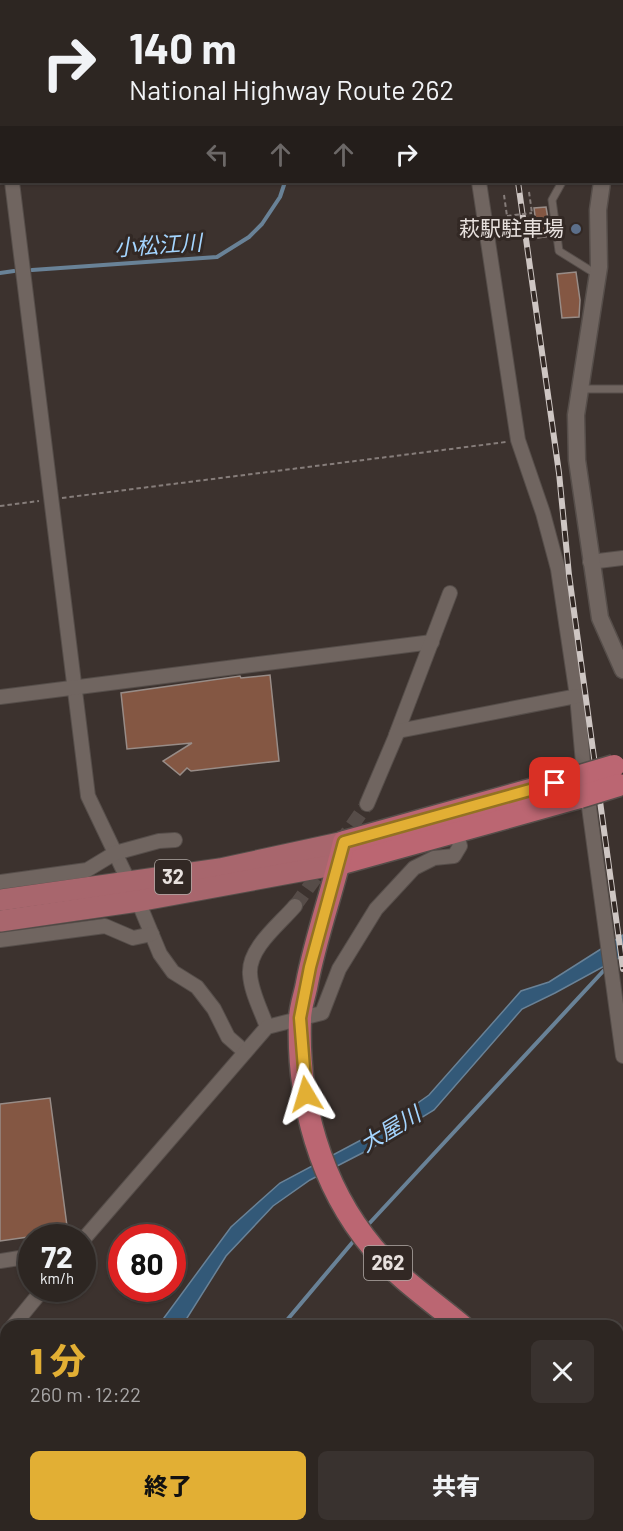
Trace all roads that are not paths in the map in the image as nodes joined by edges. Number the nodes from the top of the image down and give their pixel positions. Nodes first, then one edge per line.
1 (12, 183) edge
2 (479, 183) edge
3 (561, 183) edge
4 (602, 183) edge
5 (598, 276) junction
6 (579, 389) junction
7 (623, 389) edge
8 (623, 558) edge
9 (590, 562) junction
10 (450, 593) dead end
11 (432, 642) junction
12 (623, 670) edge
13 (73, 686) junction
14 (577, 696) junction
15 (0, 697) edge
16 (396, 735) junction
17 (620, 775) edge
18 (578, 787) junction
19 (367, 804) tunnel mouth
20 (456, 831) junction
21 (174, 840) dead end
22 (115, 853) junction
23 (341, 853) junction
24 (0, 882) edge
25 (133, 892) junction
26 (0, 900) edge
27 (296, 906) tunnel mouth
28 (0, 921) edge
29 (152, 934) junction
30 (0, 940) edge
31 (300, 1018) junction
32 (267, 1027) junction
33 (245, 1052) junction
34 (623, 1056) edge
35 (96, 1226) edge
36 (18, 1258) edge
37 (0, 1261) edge
38 (33, 1302) edge
39 (18, 1320) edge
40 (455, 1320) edge

1 - 13 street
2 - 14 street
3 - 5 lane
4 - 5 street
5 - 6 street
6 - 7 lane
6 - 9 street
8 - 9 street
9 - 12 street
10 - 11 street
11 - 13 street
11 - 16 street
13 - 15 street
13 - 22 street
14 - 16 street
14 - 34 street
16 - 19 street
17 - 18 highway, bridge
18 - 20 highway
18 - 23 highway
20 - 23 highway
20 - 31 street
21 - 22 street
22 - 24 street
22 - 25 street
23 - 25 main road, 32
23 - 31 highway, 262
25 - 26 main road, 32
25 - 28 main road, 32
25 - 29 street
27 - 32 street
29 - 30 street
29 - 33 street
31 - 32 street
31 - 40 highway, 262
32 - 33 street
33 - 35 street
36 - 37 street
38 - 39 street

